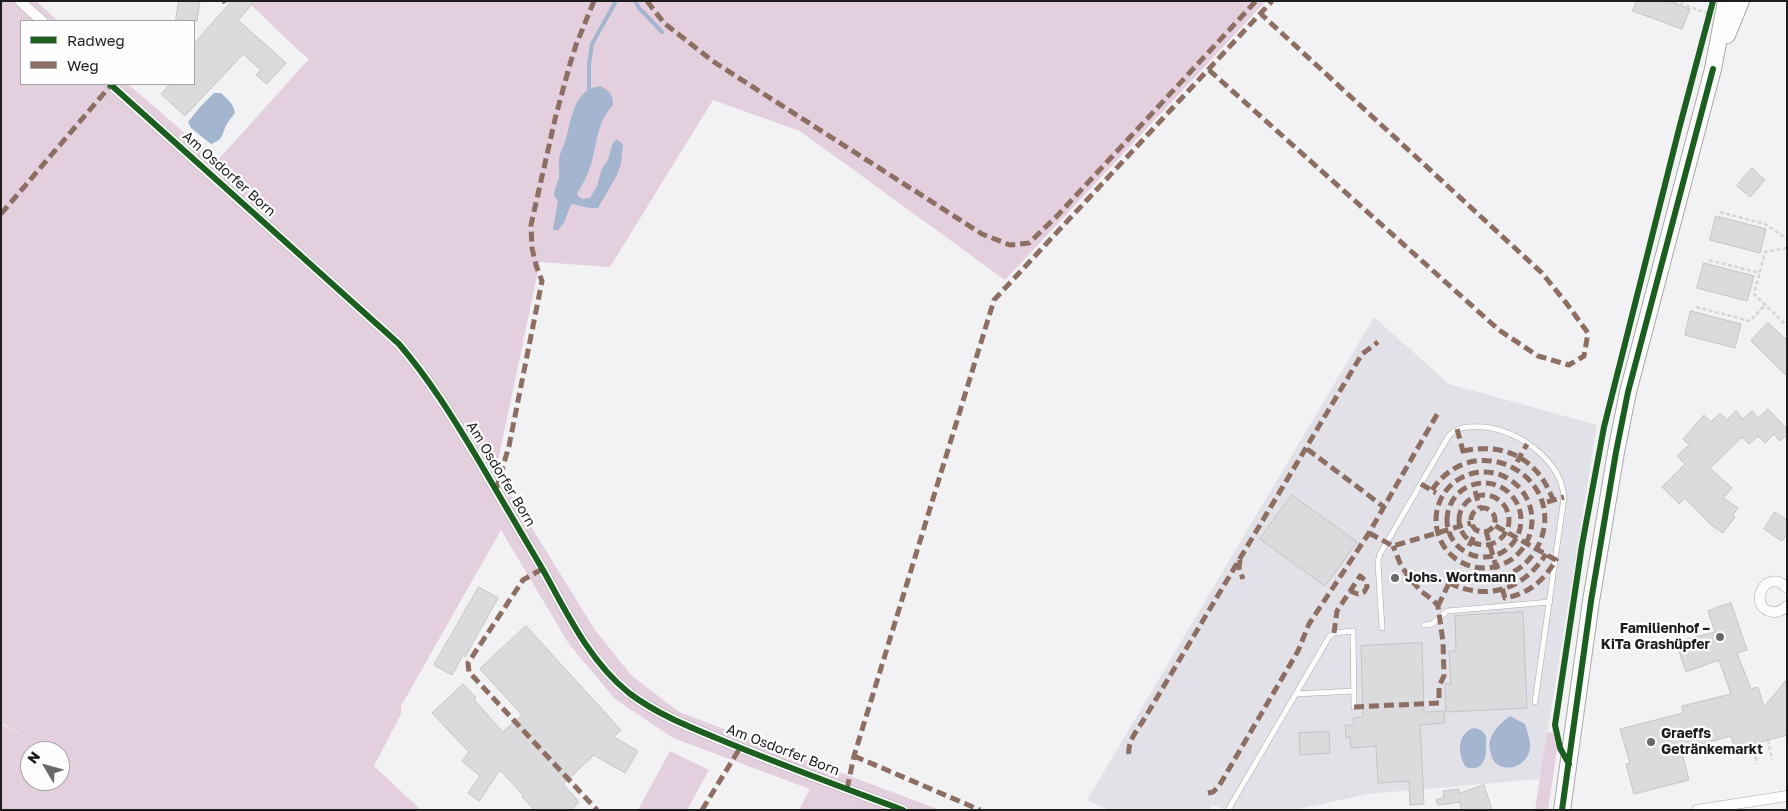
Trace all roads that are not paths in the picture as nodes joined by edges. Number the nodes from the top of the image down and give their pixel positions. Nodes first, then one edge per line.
1 (20, 1) edge
2 (1726, 1) edge
3 (1741, 1) edge
4 (41, 20) edge
5 (1713, 69) junction
6 (111, 85) edge
7 (1784, 582) edge
8 (1550, 602) junction
9 (1787, 606) edge
10 (1424, 625) dead end
11 (1382, 628) dead end
12 (1354, 691) junction
13 (1296, 694) junction
14 (1535, 702) dead end
15 (1354, 707) dead end
16 (1787, 796) edge
17 (1704, 809) edge
18 (903, 810) edge
19 (1228, 810) edge
20 (1562, 810) edge

1 - 4 street
2 - 5 main road
3 - 5 main road
5 - 20 main road
6 - 18 street, Am Osdorfer Born
7 - 9 street
8 - 10 lane
8 - 11 lane
8 - 14 lane
12 - 13 lane
12 - 13 lane
12 - 15 lane
13 - 19 lane
16 - 17 street

